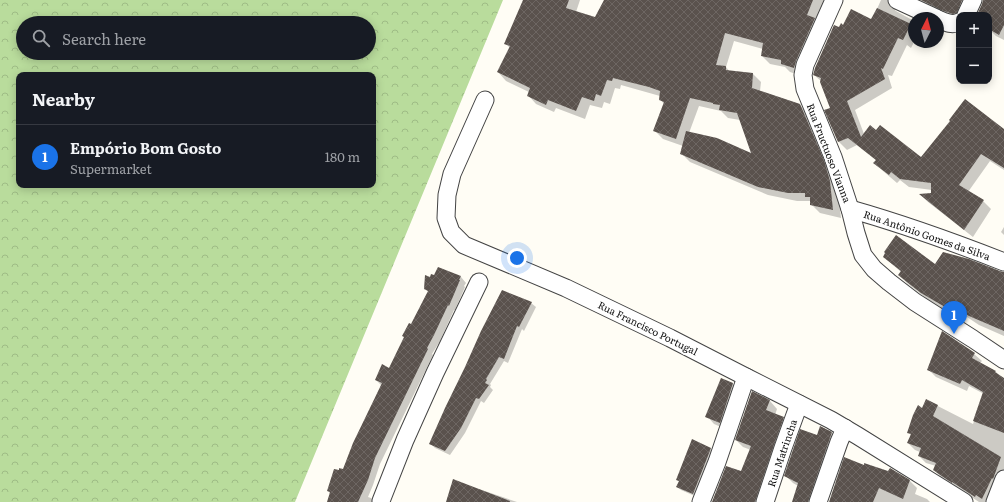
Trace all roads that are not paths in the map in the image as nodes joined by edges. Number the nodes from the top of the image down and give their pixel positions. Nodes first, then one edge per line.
1 (834, 0) edge
2 (897, 0) edge
3 (973, 0) edge
4 (924, 12) edge
5 (967, 12) edge
6 (944, 22) edge
7 (956, 24) edge
8 (485, 100) dead end
9 (850, 209) junction
10 (1004, 262) edge
11 (479, 282) dead end
12 (1004, 360) edge
13 (746, 376) junction
14 (799, 404) junction
15 (845, 428) junction
16 (1004, 479) edge
17 (381, 501) dead end
18 (701, 502) edge
19 (765, 502) edge
20 (818, 502) edge
21 (964, 502) edge
22 (995, 502) edge

1 - 9 street, Rua Fructuoso Vianna
2 - 4 street
3 - 5 street
6 - 7 street
8 - 13 street, Rua Francisco Portugal
9 - 10 street, Rua Antônio Gomes da Silva
9 - 12 street, Rua Fructuoso Vianna
11 - 17 street
13 - 14 street, Rua Francisco Portugal
13 - 18 street
14 - 15 street, Rua Francisco Portugal
14 - 19 street, Rua Matrincha
15 - 20 street
15 - 21 street, Rua Francisco Portugal
16 - 22 street

